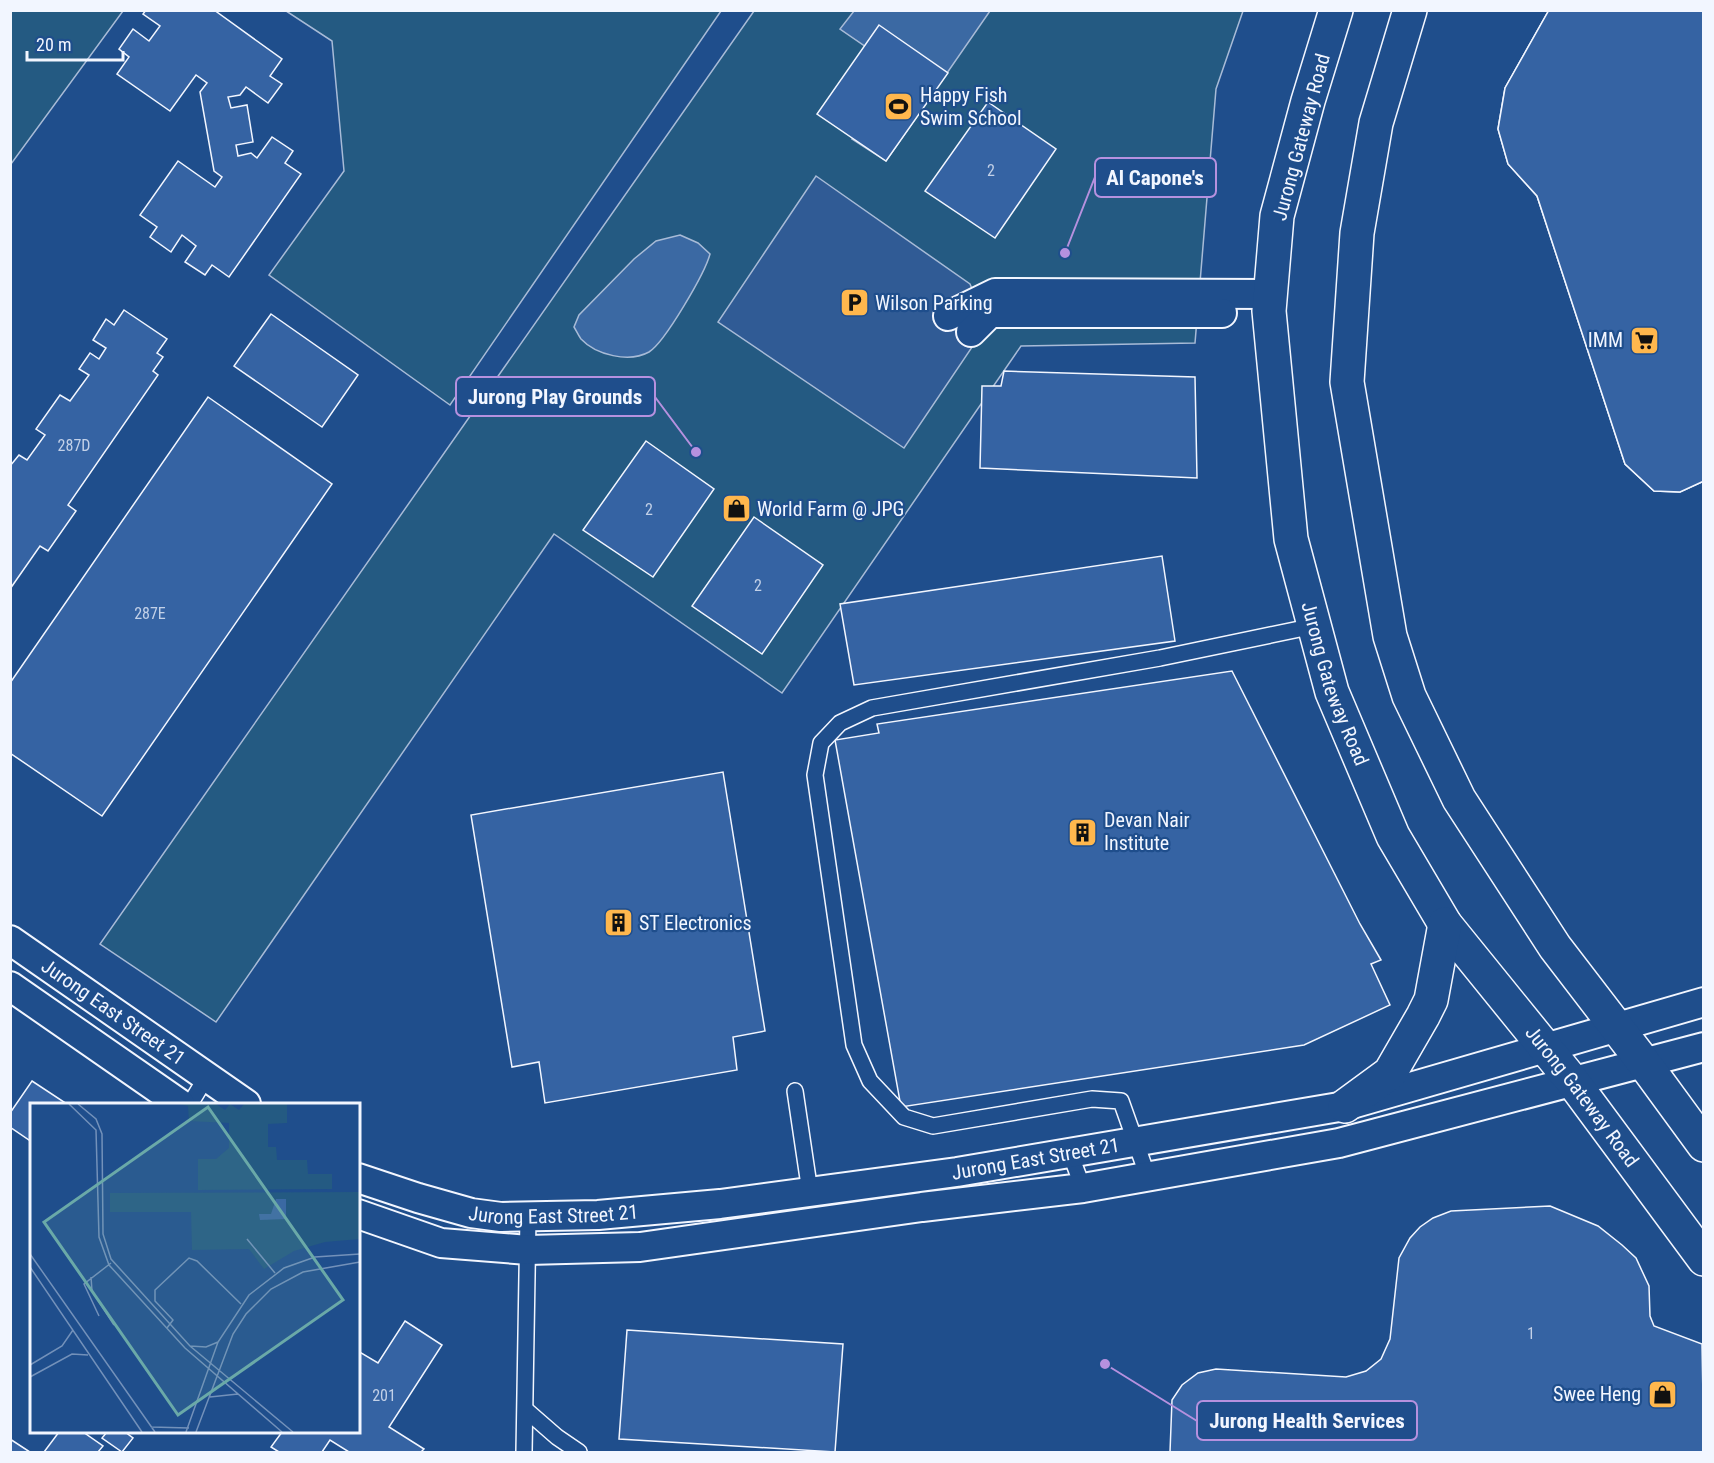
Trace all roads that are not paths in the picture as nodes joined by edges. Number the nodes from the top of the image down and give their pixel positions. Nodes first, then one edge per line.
1 (1336, 10) edge
2 (1410, 10) edge
3 (1270, 302) junction
4 (948, 316) dead end
5 (971, 332) dead end
6 (1314, 626) junction
7 (1444, 924) junction
8 (10, 940) edge
9 (10, 986) edge
10 (1704, 1002) edge
11 (1615, 1027) junction
12 (1545, 1047) junction
13 (1704, 1047) edge
14 (1644, 1063) junction
15 (207, 1076) junction
16 (1573, 1082) junction
17 (795, 1091) dead end
18 (179, 1103) edge
19 (191, 1103) edge
20 (245, 1103) edge
21 (1345, 1106) junction
22 (1137, 1142) junction
23 (1704, 1145) edge
24 (1070, 1153) junction
25 (1148, 1177) junction
26 (360, 1179) edge
27 (1083, 1188) junction
28 (810, 1192) junction
29 (360, 1215) edge
30 (528, 1217) junction
31 (528, 1250) junction
32 (1704, 1259) edge
33 (526, 1410) junction
34 (524, 1452) edge
35 (579, 1452) edge

1 - 3 main road, Jurong Gateway Road
2 - 11 main road
3 - 4 street
3 - 5 street
3 - 6 main road, Jurong Gateway Road
6 - 7 main road, Jurong Gateway Road
6 - 22 lane
7 - 12 main road, Jurong Gateway Road
7 - 21 main road
8 - 15 street, Jurong East Street 21
9 - 18 street, Jurong East Street 21
10 - 11 street, Jurong East Street 21
11 - 12 street, Jurong East Street 21
11 - 14 main road
12 - 16 main road, Jurong Gateway Road
12 - 21 street, Jurong East Street 21
13 - 14 street, Jurong East Street 21
14 - 16 street, Jurong East Street 21
14 - 23 main road
15 - 19 lane
15 - 20 street, Jurong East Street 21
16 - 25 street, Jurong East Street 21
16 - 32 main road, Jurong Gateway Road
17 - 28 lane
21 - 22 street, Jurong East Street 21
22 - 24 street, Jurong East Street 21
22 - 25 lane
24 - 27 lane
24 - 28 street, Jurong East Street 21
25 - 27 street, Jurong East Street 21
26 - 30 street, Jurong East Street 21
27 - 31 street, Jurong East Street 21
28 - 30 street, Jurong East Street 21
29 - 31 street, Jurong East Street 21
30 - 31 lane
31 - 33 lane
33 - 34 lane
33 - 35 lane

